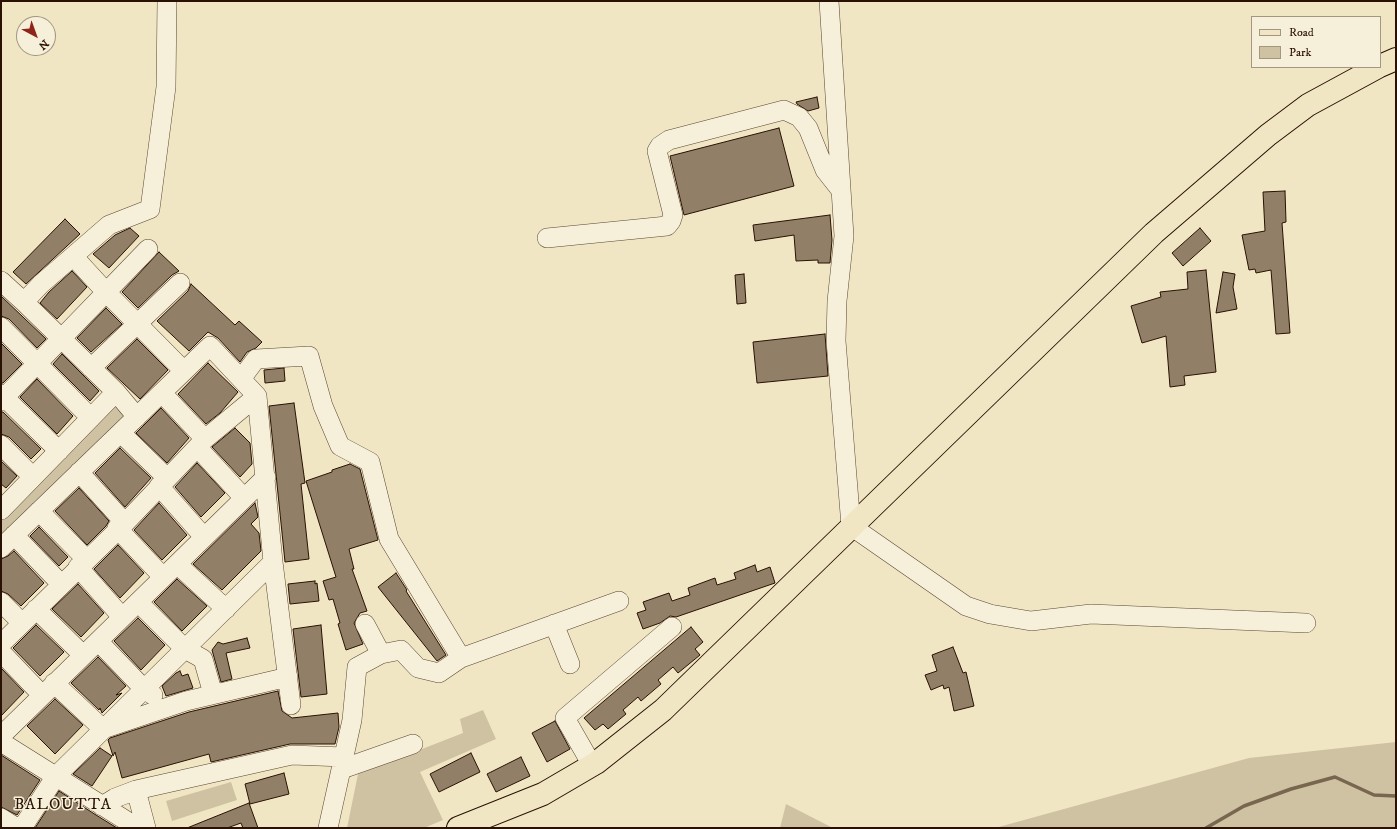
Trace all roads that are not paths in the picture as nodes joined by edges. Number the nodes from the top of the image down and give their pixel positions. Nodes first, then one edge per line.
1 (167, 1) edge
2 (829, 1) edge
3 (1396, 59) edge
4 (1381, 65) edge
5 (1375, 68) edge
6 (840, 189) junction
7 (547, 238) dead end
8 (148, 249) dead end
9 (73, 256) junction
10 (1, 281) edge
11 (180, 283) dead end
12 (106, 292) junction
13 (24, 302) junction
14 (137, 323) junction
15 (1, 327) edge
16 (61, 339) junction
17 (36, 365) junction
18 (91, 368) junction
19 (184, 371) junction
20 (241, 379) junction
21 (116, 392) junction
22 (162, 393) junction
23 (257, 396) junction
24 (2, 398) edge
25 (137, 417) junction
26 (91, 418) junction
27 (120, 433) junction
28 (201, 443) junction
29 (1, 445) edge
30 (59, 451) junction
31 (79, 472) junction
32 (33, 477) junction
33 (266, 477) junction
34 (163, 482) junction
35 (244, 498) junction
36 (3, 502) edge
37 (39, 511) junction
38 (121, 525) junction
39 (851, 526) junction
40 (14, 535) junction
41 (204, 537) junction
42 (1, 548) edge
43 (273, 562) junction
44 (82, 563) junction
45 (176, 564) junction
46 (163, 577) junction
47 (61, 584) junction
48 (619, 601) dead end
49 (1, 602) edge
50 (138, 602) junction
51 (36, 609) junction
52 (226, 609) junction
53 (122, 617) junction
54 (22, 623) junction
55 (1306, 623) dead end
56 (365, 624) dead end
57 (554, 624) junction
58 (672, 627) dead end
59 (98, 641) junction
60 (1, 644) edge
61 (185, 650) junction
62 (1, 652) edge
63 (381, 654) junction
64 (83, 655) junction
65 (461, 658) junction
66 (570, 664) dead end
67 (288, 677) junction
68 (48, 689) junction
69 (144, 689) junction
70 (213, 694) junction
71 (292, 705) dead end
72 (169, 706) junction
73 (103, 729) junction
74 (413, 744) dead end
75 (3, 746) edge
76 (343, 763) junction
77 (592, 765) junction
78 (56, 776) junction
79 (136, 790) junction
80 (102, 806) junction
81 (1, 818) edge
82 (18, 828) edge
83 (22, 828) edge
84 (138, 828) edge
85 (146, 828) edge
86 (328, 828) edge
87 (458, 828) edge

1 - 9 street
2 - 6 street
3 - 4 main road
5 - 39 main road
6 - 7 street
6 - 39 street
8 - 12 street
9 - 12 street
9 - 13 street
10 - 13 street
11 - 14 street
12 - 14 street
12 - 16 street
13 - 16 street
14 - 18 street
14 - 19 street
15 - 17 street
16 - 17 street
16 - 18 street
17 - 24 street
17 - 26 street
18 - 21 street
19 - 20 street
19 - 22 street
20 - 23 street
20 - 65 street
21 - 25 street
21 - 26 street
22 - 25 street
22 - 28 street
23 - 28 street
23 - 33 street
24 - 30 street
25 - 27 street
26 - 30 street
27 - 31 street
27 - 34 street
28 - 34 street
28 - 35 street
29 - 32 street
30 - 32 street
31 - 37 street
31 - 38 street
32 - 36 street
33 - 35 street
33 - 43 street
34 - 38 street
34 - 41 street
35 - 41 street
37 - 40 street
37 - 44 street
38 - 44 street
38 - 46 street
39 - 55 street
39 - 77 main road
40 - 42 street
40 - 47 street
41 - 45 street
43 - 52 street
43 - 67 street
44 - 47 street
44 - 53 street
45 - 46 street
45 - 52 street
46 - 50 street
47 - 51 street
48 - 57 street
49 - 54 street
50 - 53 street
50 - 61 street
51 - 54 street
51 - 64 street
52 - 61 street
53 - 59 street
54 - 60 street
56 - 63 street
57 - 65 street
57 - 66 street
58 - 77 street
59 - 64 street
59 - 69 street
61 - 69 street
61 - 70 street
62 - 68 street
63 - 65 street
63 - 76 street
64 - 68 street
67 - 70 street
67 - 71 street
68 - 73 street
68 - 75 street
69 - 72 street
69 - 73 street
70 - 72 street
72 - 73 street
73 - 78 street
74 - 76 street
75 - 78 street
76 - 79 street
76 - 86 street
77 - 87 main road
78 - 80 street
78 - 83 street
79 - 80 street
79 - 85 street
80 - 84 street
81 - 82 street

